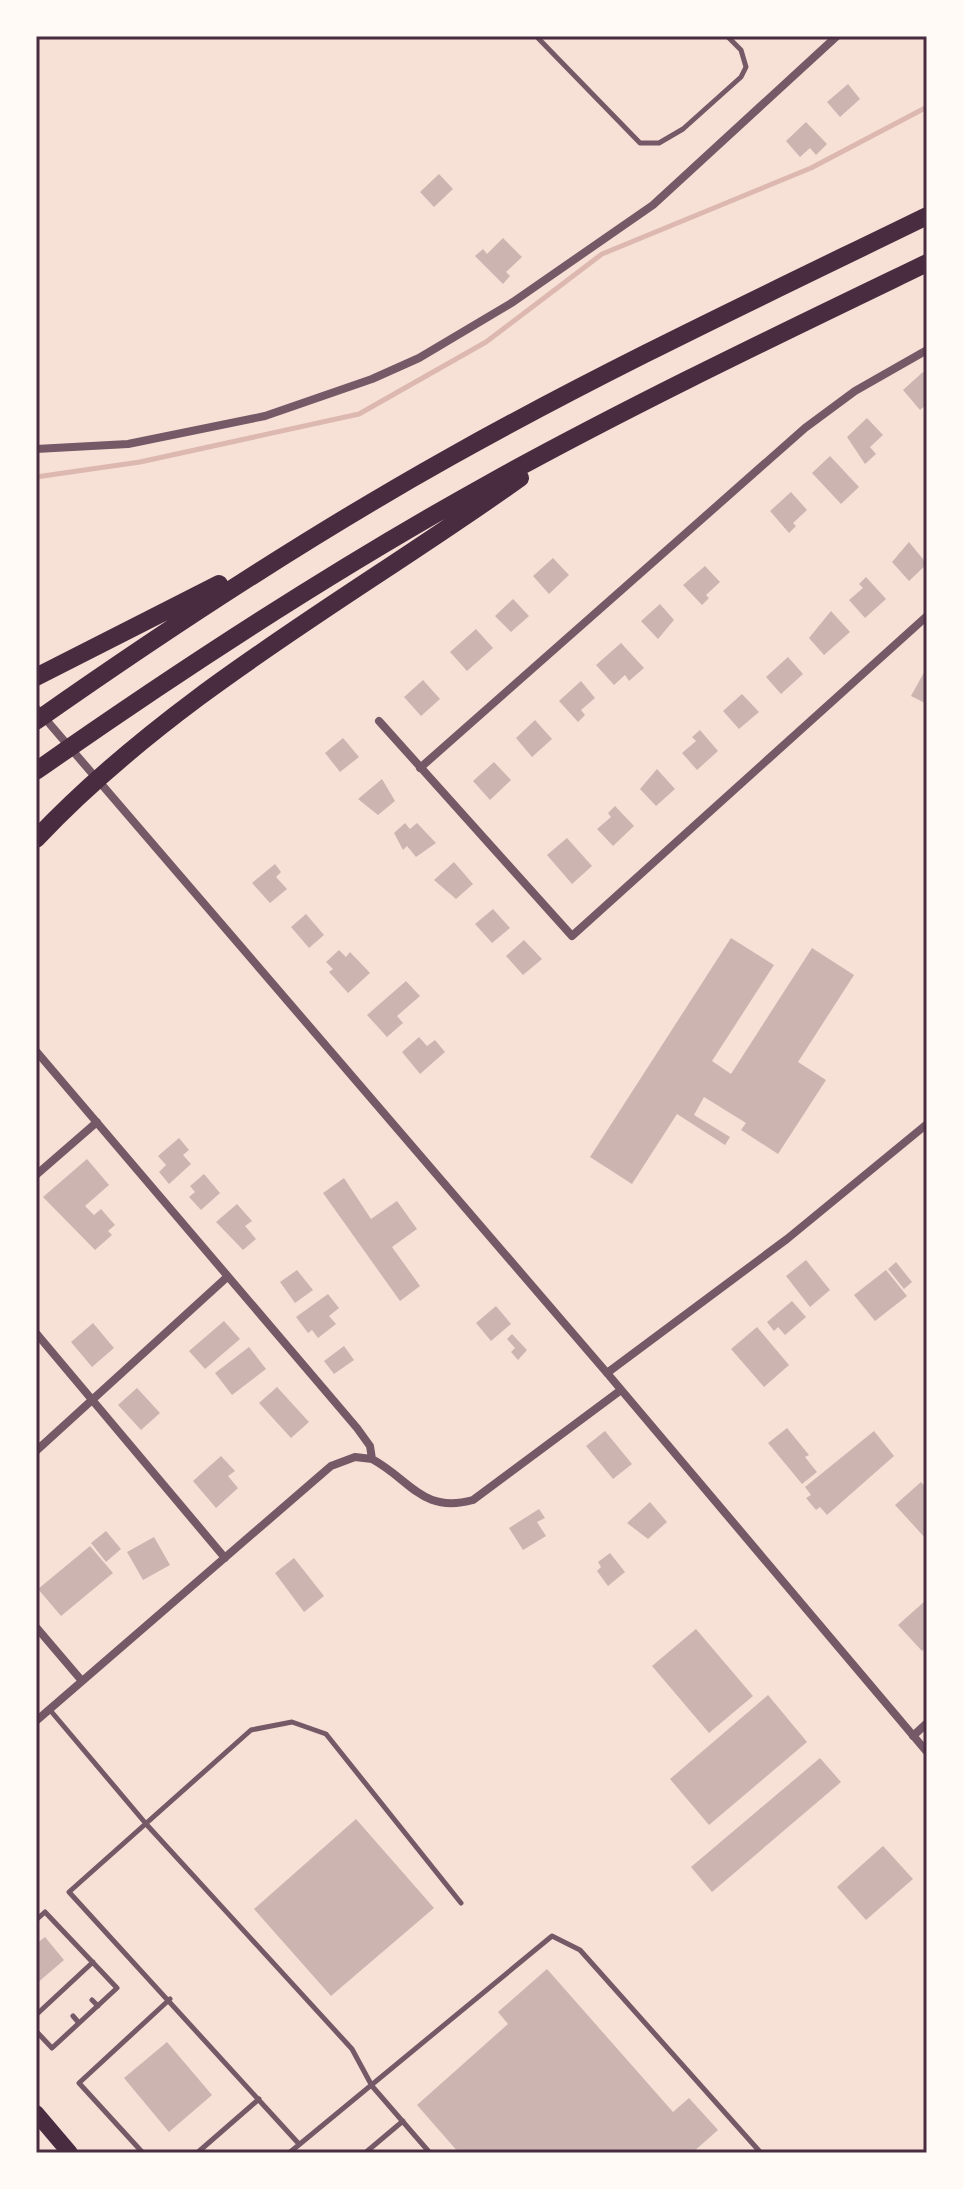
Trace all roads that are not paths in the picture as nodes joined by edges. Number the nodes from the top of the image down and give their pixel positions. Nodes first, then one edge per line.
1 (536, 36) edge
2 (727, 36) edge
3 (837, 36) edge
4 (927, 216) edge
5 (927, 263) edge
6 (927, 350) edge
7 (586, 431) junction
8 (36, 449) edge
9 (308, 540) junction
10 (927, 616) edge
11 (36, 677) edge
12 (36, 708) edge
13 (36, 721) edge
14 (379, 721) dead end
15 (420, 768) junction
16 (36, 771) edge
17 (36, 839) edge
18 (36, 1051) edge
19 (97, 1122) junction
20 (927, 1124) edge
21 (36, 1175) edge
22 (226, 1278) junction
23 (36, 1333) edge
24 (607, 1373) junction
25 (621, 1390) junction
26 (94, 1399) junction
27 (36, 1451) edge
28 (372, 1459) junction
29 (225, 1558) junction
30 (36, 1627) edge
31 (82, 1681) junction
32 (50, 1710) junction
33 (36, 1721) edge
34 (927, 1723) edge
35 (913, 1736) junction
36 (927, 1752) edge
37 (147, 1825) junction
38 (461, 1903) dead end
39 (36, 1920) edge
40 (93, 1962) junction
41 (74, 1980) junction
42 (79, 1986) dead end
43 (170, 1999) junction
44 (92, 2000) dead end
45 (98, 2006) junction
46 (36, 2015) edge
47 (73, 2016) dead end
48 (79, 2023) junction
49 (36, 2031) edge
50 (372, 2086) junction
51 (259, 2099) junction
52 (36, 2113) edge
53 (403, 2121) junction
54 (299, 2144) junction
55 (70, 2153) edge
56 (143, 2153) edge
57 (197, 2153) edge
58 (289, 2153) edge
59 (365, 2153) edge
60 (430, 2153) edge
61 (761, 2153) edge

1 - 2 lane
3 - 8 street
4 - 9 highway
5 - 7 highway
6 - 15 street
7 - 16 highway
7 - 17 highway
9 - 11 highway
9 - 13 highway
10 - 15 street
12 - 24 street
14 - 15 street
18 - 19 street
19 - 21 street
19 - 22 street
20 - 24 street
22 - 26 street
22 - 28 street
23 - 26 street
24 - 25 street
25 - 28 street
25 - 35 street
26 - 27 street
26 - 29 street
28 - 29 street
29 - 31 street
30 - 31 street
31 - 32 street
32 - 33 street
32 - 37 lane
34 - 35 street
35 - 36 street
37 - 38 lane
37 - 43 lane
37 - 50 lane
39 - 40 lane
40 - 41 lane
40 - 45 lane
41 - 42 lane
41 - 46 lane
43 - 51 lane
43 - 56 lane
44 - 45 lane
45 - 48 lane
47 - 48 lane
48 - 49 lane
50 - 53 lane
50 - 54 lane
50 - 61 lane
51 - 54 lane
51 - 57 lane
52 - 55 main road
53 - 59 lane
53 - 60 lane
54 - 58 lane

